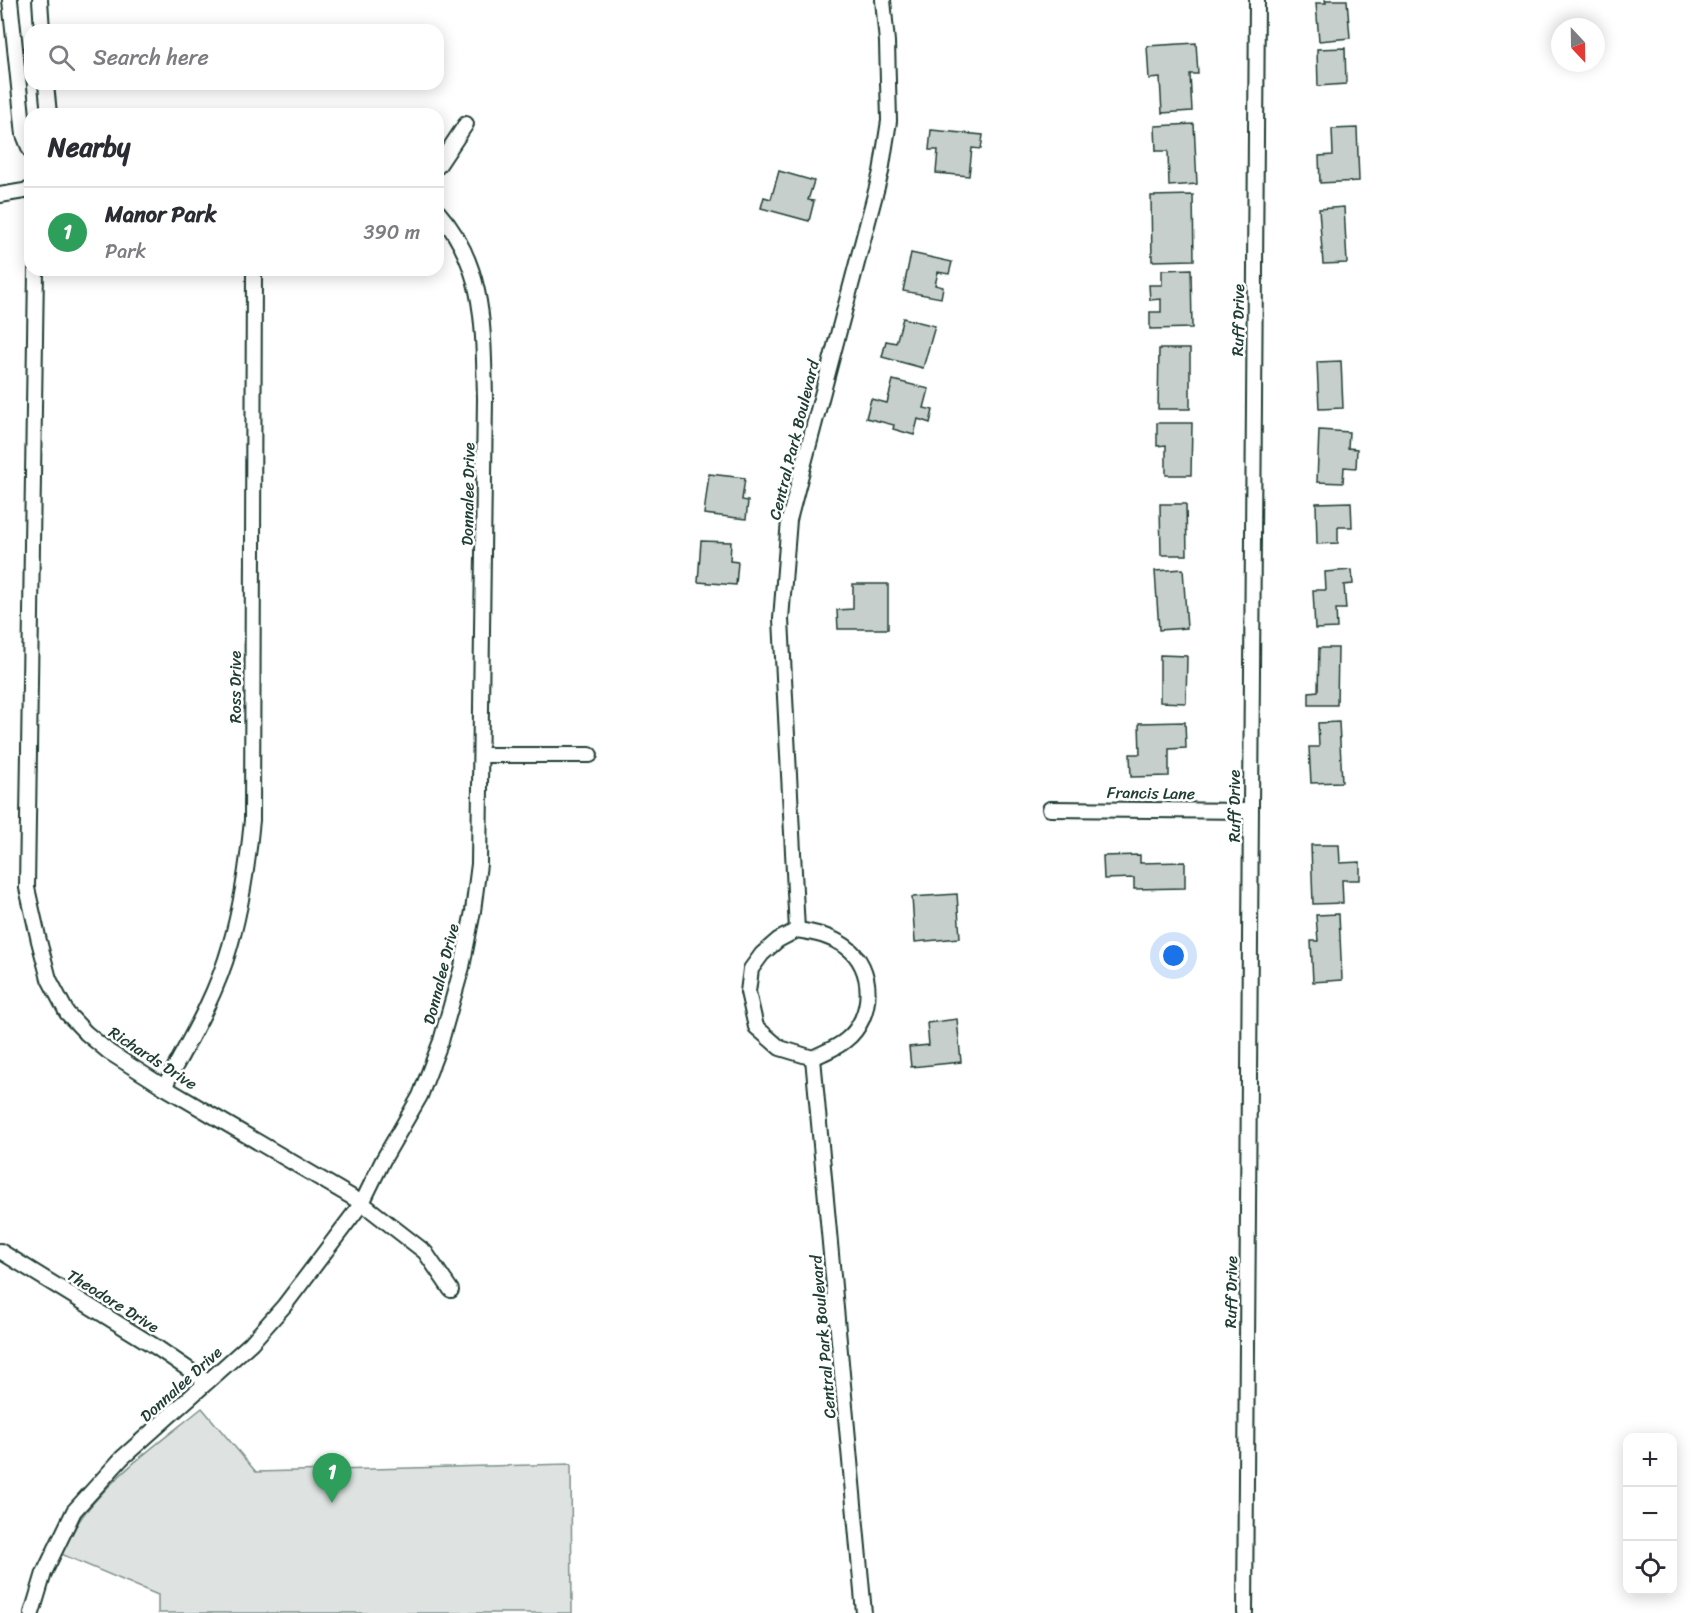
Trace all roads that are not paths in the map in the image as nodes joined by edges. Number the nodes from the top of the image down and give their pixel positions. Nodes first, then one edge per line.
1 (10, 0) edge
2 (40, 0) edge
3 (883, 0) edge
4 (1257, 0) edge
5 (42, 24) edge
6 (47, 90) edge
7 (48, 108) edge
8 (466, 124) dead end
9 (24, 135) edge
10 (444, 157) edge
11 (24, 191) edge
12 (0, 195) edge
13 (444, 219) edge
14 (36, 276) edge
15 (254, 276) edge
16 (482, 755) junction
17 (590, 755) dead end
18 (1050, 809) dead end
19 (1250, 811) junction
20 (797, 930) junction
21 (813, 1058) junction
22 (164, 1087) junction
23 (362, 1203) junction
24 (0, 1251) edge
25 (451, 1290) dead end
26 (207, 1382) junction
27 (32, 1613) edge
28 (864, 1613) edge
29 (1245, 1613) edge

1 - 9 street
2 - 5 street
3 - 20 street, Central Park Boulevard
4 - 19 street, Ruff Drive
6 - 7 street
8 - 10 street
11 - 12 street
13 - 16 street, Donnalee Drive
14 - 22 street, Richards Drive
15 - 22 street, Ross Drive
16 - 17 street
16 - 23 street, Donnalee Drive
18 - 19 street, Francis Lane
19 - 29 street, Ruff Drive
20 - 21 street
20 - 21 street
21 - 28 street, Central Park Boulevard
22 - 23 street, Richards Drive
23 - 25 street, Richards Drive
23 - 26 street, Donnalee Drive
24 - 26 street, Theodore Drive
26 - 27 street, Donnalee Drive

